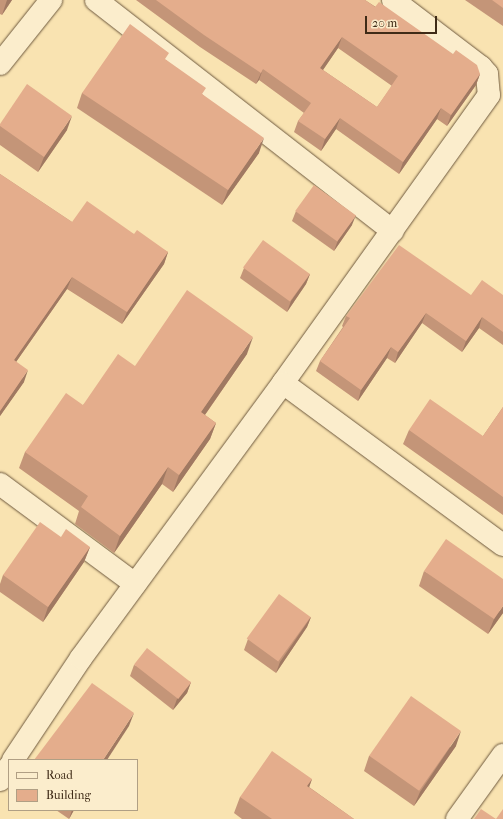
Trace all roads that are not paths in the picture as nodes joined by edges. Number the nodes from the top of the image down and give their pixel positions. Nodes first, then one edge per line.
1 (51, 0) edge
2 (96, 0) edge
3 (393, 0) edge
4 (7, 38) edge
5 (0, 64) edge
6 (393, 231) junction
7 (283, 383) junction
8 (0, 484) edge
9 (503, 545) edge
10 (135, 584) junction
11 (503, 755) edge
12 (14, 759) edge
13 (8, 768) edge
14 (0, 780) edge
15 (457, 819) edge

1 - 4 street
2 - 6 street
3 - 6 street
4 - 5 street
6 - 7 street
7 - 9 street
7 - 10 street
8 - 10 street
10 - 12 street
11 - 15 street
13 - 14 street

